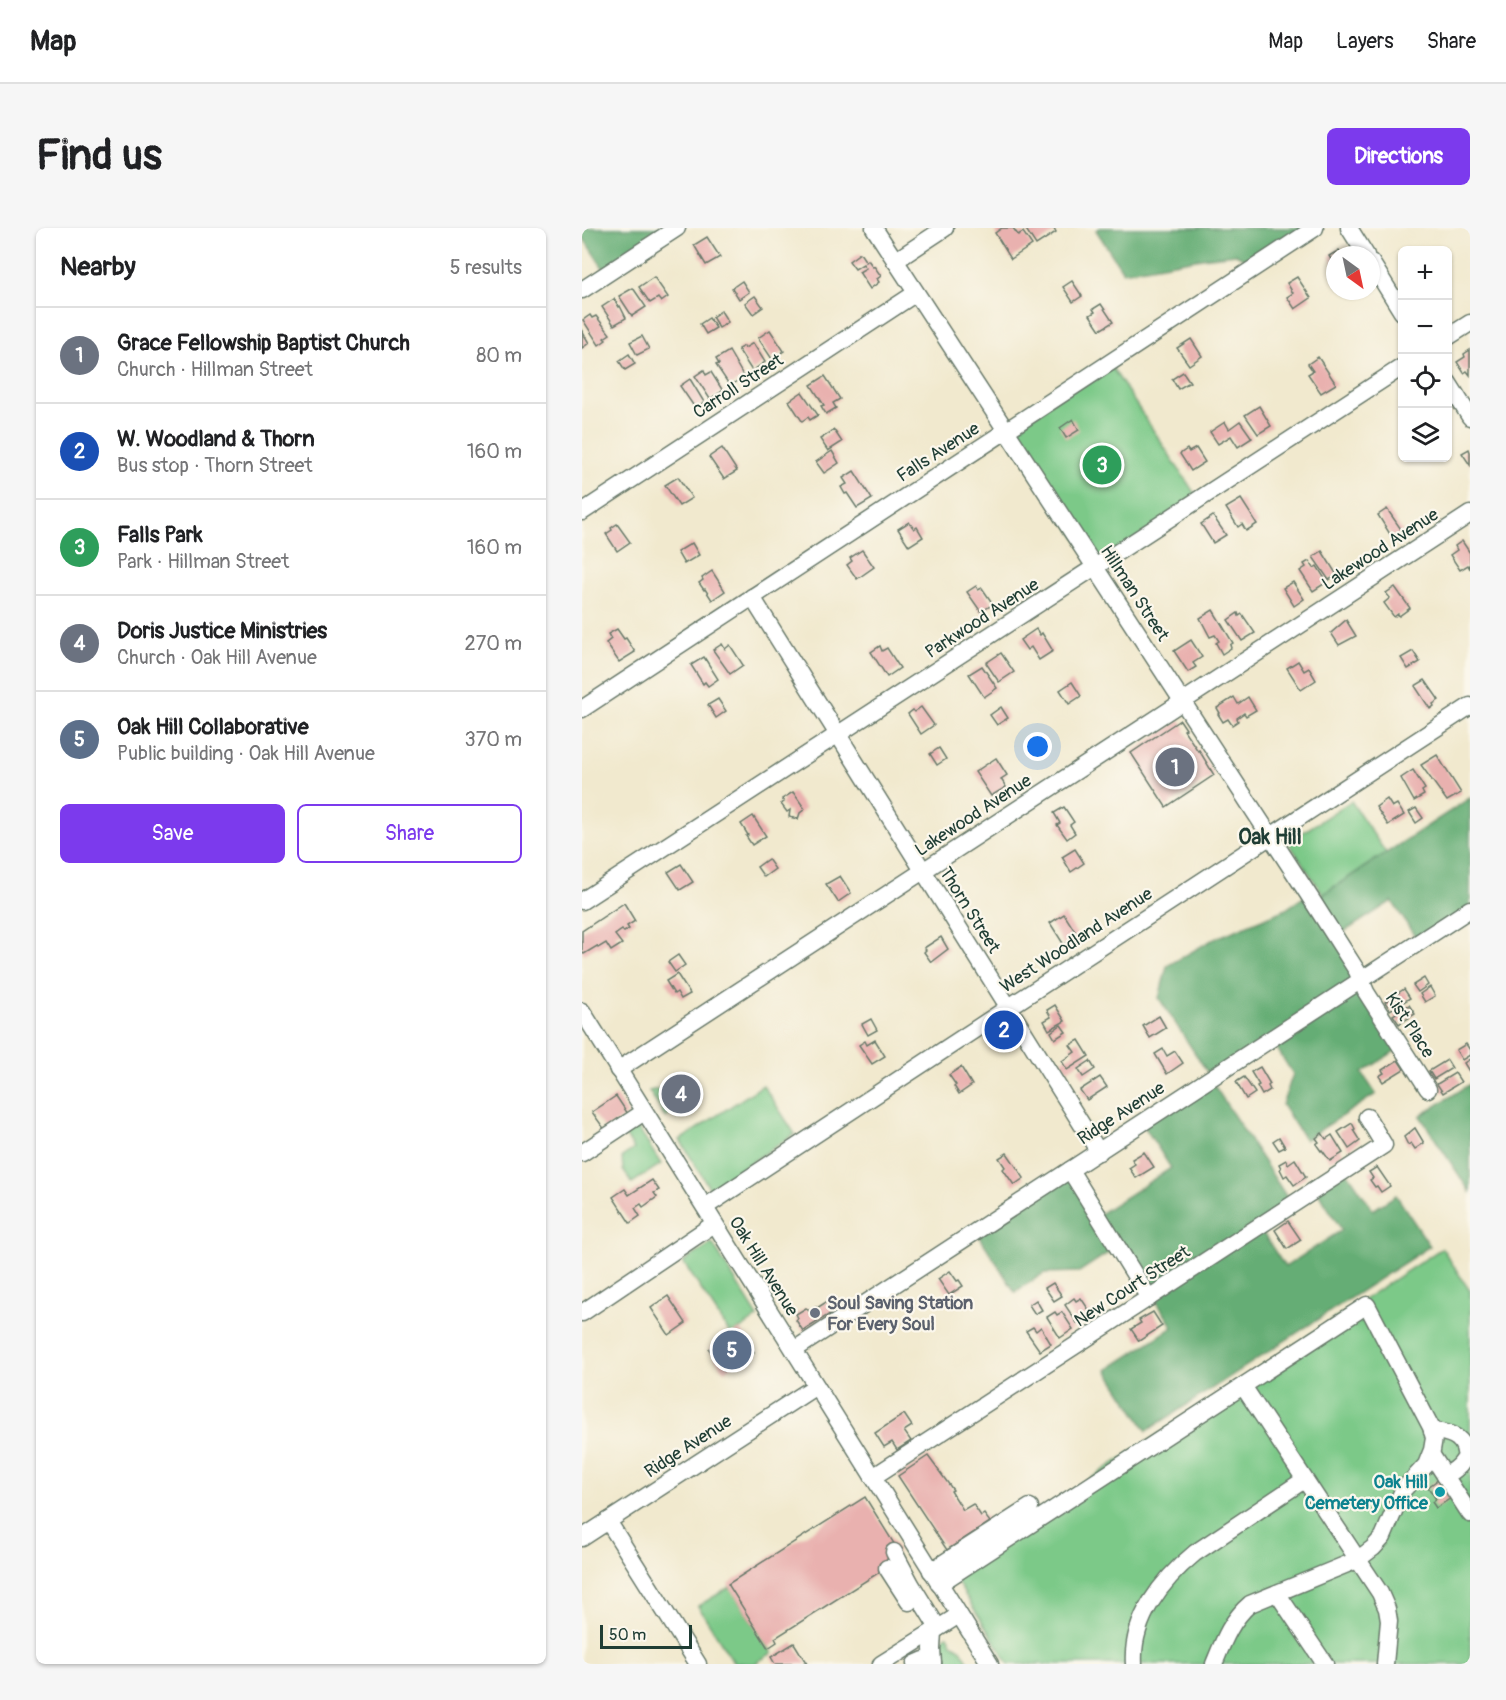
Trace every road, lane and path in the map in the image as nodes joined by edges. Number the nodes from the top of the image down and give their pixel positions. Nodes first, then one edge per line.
1 (677, 228) edge
2 (874, 228) edge
3 (945, 228) edge
4 (1315, 228) edge
5 (1349, 228) edge
6 (1360, 246) edge
7 (895, 261) junction
8 (1380, 277) edge
9 (582, 290) edge
10 (916, 293) junction
11 (1398, 306) edge
12 (1470, 323) edge
13 (1452, 334) edge
14 (1398, 370) edge
15 (1452, 388) edge
16 (1470, 417) edge
17 (1006, 431) junction
18 (582, 512) edge
19 (1470, 514) edge
20 (1095, 567) junction
21 (752, 597) junction
22 (1182, 701) junction
23 (1470, 706) edge
24 (582, 709) edge
25 (838, 735) junction
26 (1270, 836) junction
27 (923, 871) junction
28 (582, 901) edge
29 (1470, 909) edge
30 (1360, 981) junction
31 (1008, 1007) junction
32 (582, 1011) edge
33 (618, 1070) junction
34 (1428, 1089) dead end
35 (644, 1112) junction
36 (1367, 1117) dead end
37 (1099, 1152) junction
38 (582, 1153) edge
39 (1070, 1170) junction
40 (705, 1207) junction
41 (714, 1224) junction
42 (1149, 1298) junction
43 (582, 1312) edge
44 (794, 1350) junction
45 (816, 1386) junction
46 (1243, 1386) junction
47 (1432, 1431) junction
48 (1431, 1454) junction
49 (1445, 1476) junction
50 (873, 1477) junction
51 (1304, 1480) junction
52 (1030, 1507) dead end
53 (1470, 1514) edge
54 (608, 1521) junction
55 (582, 1538) edge
56 (890, 1560) dead end
57 (1357, 1560) junction
58 (935, 1578) junction
59 (1277, 1593) junction
60 (959, 1615) junction
61 (934, 1631) junction
62 (901, 1659) edge
63 (698, 1664) edge
64 (881, 1664) edge
65 (915, 1664) edge
66 (933, 1664) edge
67 (990, 1664) edge
68 (1134, 1664) edge
69 (1214, 1664) edge
70 (1325, 1664) edge
71 (1385, 1664) edge

1 - 9 street
2 - 7 street, Hillman Street
3 - 7 street
4 - 17 street, Falls Avenue
5 - 6 street
7 - 10 street, Hillman Street
8 - 11 street
10 - 17 street, Hillman Street
10 - 18 street, Carroll Street
12 - 13 street
14 - 20 street, Parkwood Avenue
15 - 16 street
17 - 20 street, Hillman Street
17 - 21 street, Falls Avenue
19 - 22 street, Lakewood Avenue
20 - 22 street, Hillman Street
20 - 25 street, Parkwood Avenue
21 - 24 street, Falls Avenue
21 - 25 street, Thorn Street
22 - 26 street, Hillman Street
22 - 27 street, Lakewood Avenue
23 - 26 street, West Woodland Avenue
25 - 27 street, Thorn Street
25 - 28 street, Parkwood Avenue
26 - 30 street, Hillman Street
26 - 31 street, West Woodland Avenue
27 - 31 street, Thorn Street
27 - 33 street, Lakewood Avenue
29 - 30 street, Ridge Avenue
30 - 34 street, Kist Place
30 - 37 street, Ridge Avenue
31 - 37 street, Thorn Street
31 - 40 street, West Woodland Avenue
32 - 33 street, Oak Hill Avenue
33 - 35 street, Oak Hill Avenue
35 - 38 street
35 - 40 street, Oak Hill Avenue
36 - 42 street, New Court Street
37 - 39 street, Ridge Avenue
39 - 42 street
39 - 44 street, Ridge Avenue
40 - 41 street, Oak Hill Avenue
41 - 43 street
41 - 44 street, Oak Hill Avenue
42 - 50 street, New Court Street
44 - 45 street, Oak Hill Avenue
45 - 50 street, Oak Hill Avenue
45 - 54 street, Ridge Avenue
46 - 47 street
46 - 51 street
46 - 58 street
47 - 48 street
47 - 49 street
48 - 49 street
48 - 57 street
49 - 53 street
50 - 58 street, Oak Hill Avenue
51 - 57 street
51 - 68 street
52 - 58 street
54 - 55 street, Ridge Avenue
54 - 63 street
56 - 61 street
57 - 59 street
57 - 71 street
58 - 60 street, Oak Hill Avenue
59 - 69 street
59 - 70 street
60 - 61 street
60 - 67 street, Oak Hill Avenue
61 - 62 street
61 - 66 street
62 - 64 street
65 - 66 street

